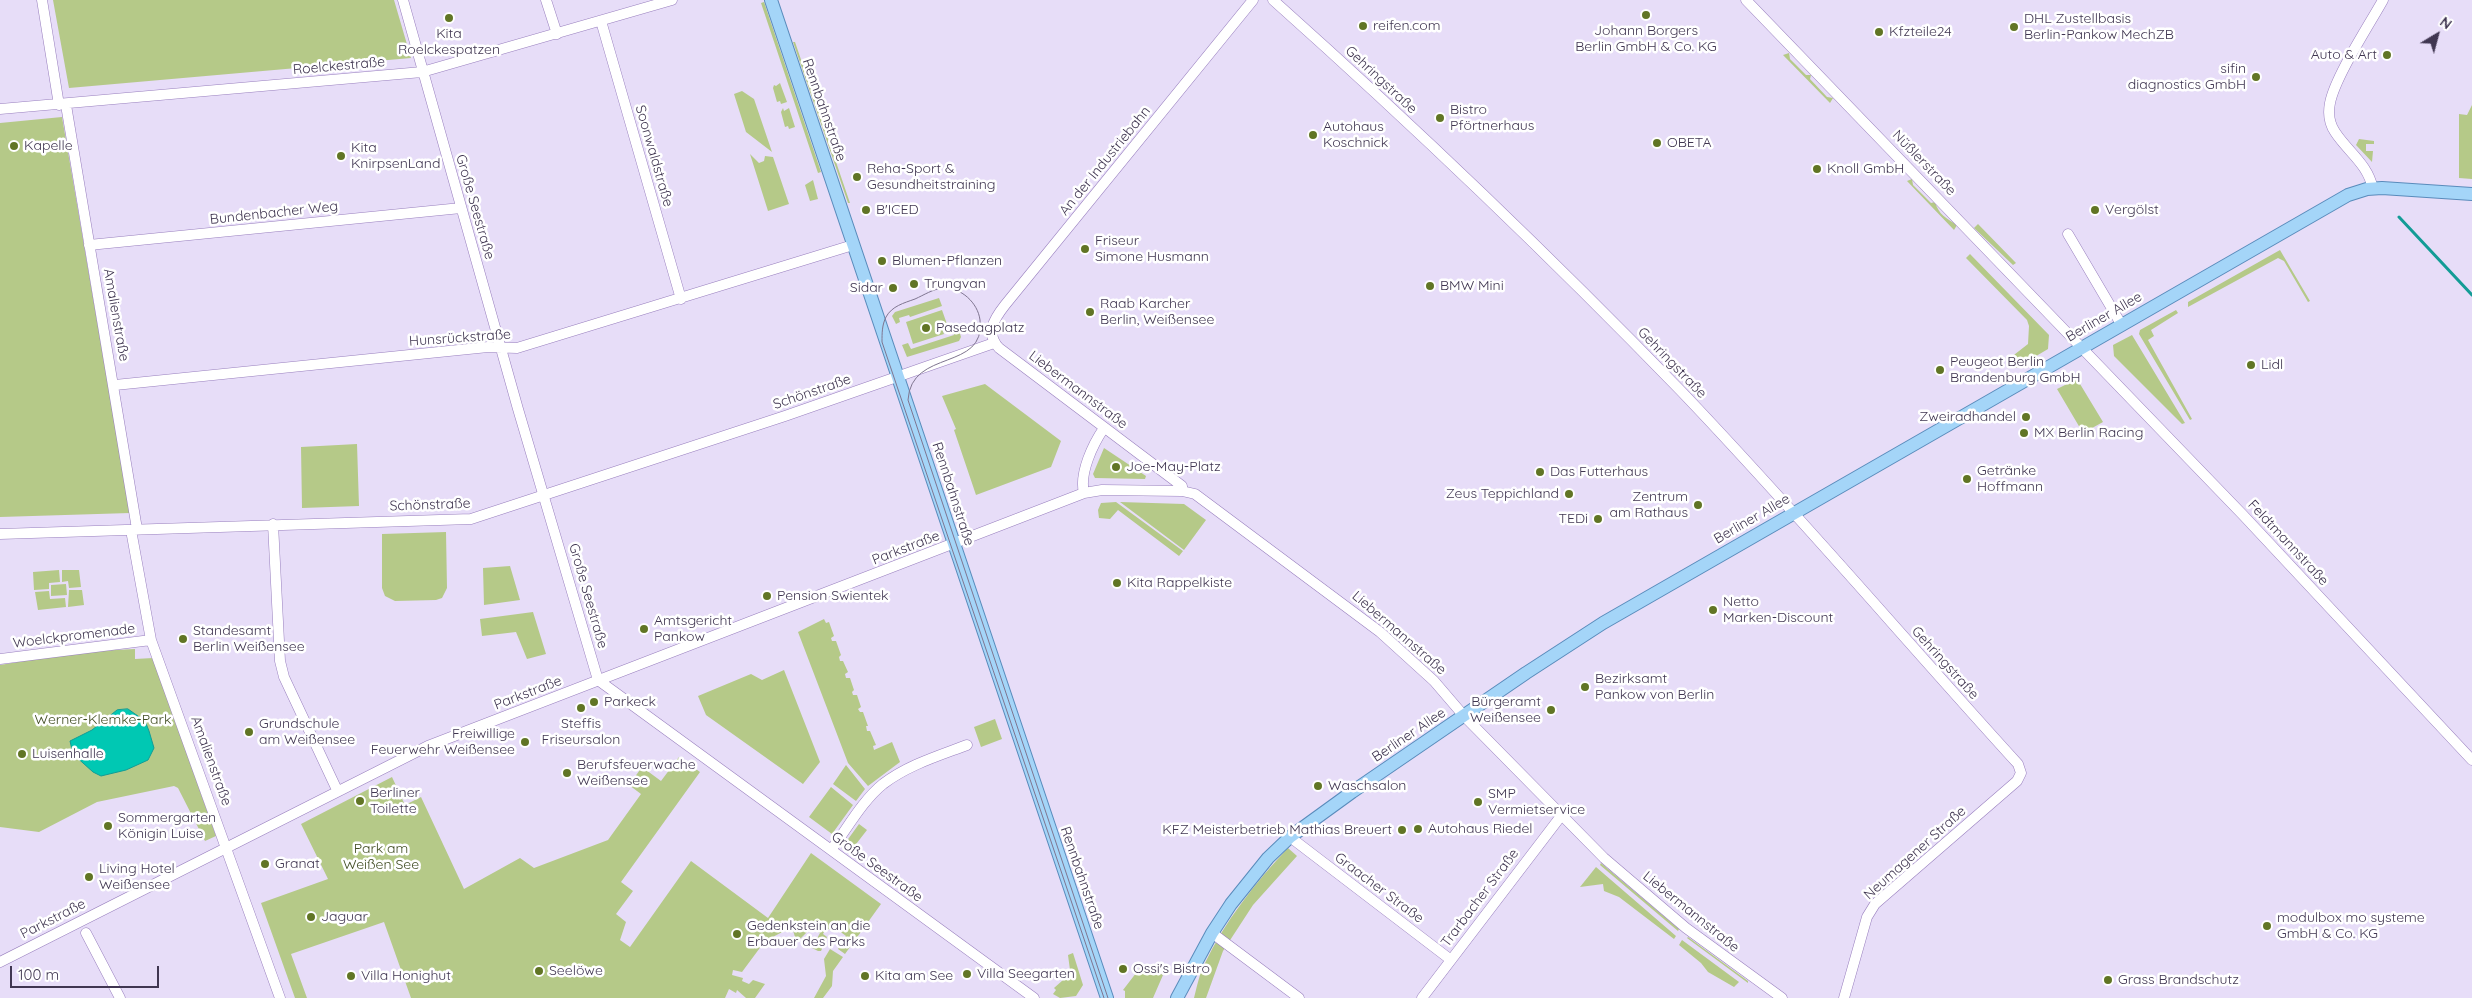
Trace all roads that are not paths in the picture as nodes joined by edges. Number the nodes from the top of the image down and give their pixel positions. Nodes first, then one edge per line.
1 (42, 0) edge
2 (403, 0) edge
3 (546, 0) edge
4 (672, 0) edge
5 (771, 0) edge
6 (1253, 0) edge
7 (1273, 0) edge
8 (1746, 0) edge
9 (2383, 0) edge
10 (602, 21) junction
11 (557, 34) junction
12 (422, 72) junction
13 (62, 105) junction
14 (0, 109) edge
15 (2377, 188) junction
16 (2472, 194) edge
17 (461, 208) junction
18 (2068, 234) dead end
19 (89, 245) junction
20 (853, 245) junction
21 (681, 299) junction
22 (2121, 324) junction
23 (994, 343) junction
24 (2081, 347) junction
25 (501, 348) junction
26 (897, 375) junction
27 (115, 385) junction
28 (1104, 428) junction
29 (1182, 491) junction
30 (1084, 493) junction
31 (544, 495) junction
32 (1792, 514) junction
33 (273, 524) junction
34 (134, 530) junction
35 (0, 534) edge
36 (953, 545) junction
37 (151, 640) junction
38 (0, 659) edge
39 (598, 680) junction
40 (1464, 716) junction
41 (967, 745) dead end
42 (2472, 760) edge
43 (2021, 773) joint
44 (337, 790) junction
45 (1560, 816) junction
46 (1290, 837) junction
47 (227, 846) junction
48 (831, 850) junction
49 (86, 933) dead end
50 (1212, 933) junction
51 (1199, 958) junction
52 (1451, 960) junction
53 (0, 962) edge
54 (120, 998) edge
55 (280, 998) edge
56 (1034, 998) edge
57 (1107, 998) edge
58 (1177, 998) edge
59 (1187, 998) edge
60 (1298, 998) edge
61 (1422, 998) edge
62 (1782, 998) edge
63 (1844, 998) edge

1 - 13 street, Amalienstraße
2 - 12 street, Große Seestraße
3 - 11 street
4 - 10 street, Roelckestraße
5 - 20 main road, Rennbahnstraße
6 - 23 street, An der Industriebahn
7 - 32 street, Gehringstraße
8 - 24 street, Nüßlerstraße
9 - 15 street
10 - 11 street, Roelckestraße
10 - 21 street, Soonwaldstraße
11 - 12 street, Roelckestraße
12 - 13 street, Roelckestraße
12 - 17 street, Große Seestraße
13 - 14 street, Roelckestraße
13 - 19 street, Amalienstraße
15 - 16 main road, Berliner Allee
15 - 22 main road, Berliner Allee
17 - 19 street, Bundenbacher Weg
17 - 25 street, Große Seestraße
18 - 22 street
19 - 27 street, Amalienstraße
20 - 21 street, Hunsrückstraße
20 - 26 main road, Rennbahnstraße
21 - 25 street, Hunsrückstraße
22 - 24 main road, Berliner Allee
23 - 26 street
23 - 28 street, Liebermannstraße
24 - 32 main road, Berliner Allee
24 - 42 street, Feldtmannstraße
25 - 27 street, Hunsrückstraße
25 - 31 street, Große Seestraße
26 - 31 street, Schönstraße
26 - 36 main road, Rennbahnstraße
27 - 34 street, Amalienstraße
28 - 29 street, Liebermannstraße
28 - 30 street
29 - 30 street, Parkstraße
29 - 40 street, Liebermannstraße
30 - 36 street, Parkstraße
31 - 33 street, Schönstraße
31 - 39 street, Große Seestraße
32 - 40 main road, Berliner Allee
32 - 43 street, Gehringstraße
33 - 34 street, Schönstraße
33 - 44 street
34 - 35 street, Schönstraße
34 - 37 street, Amalienstraße
36 - 39 street, Parkstraße
36 - 57 main road, Rennbahnstraße
37 - 38 street, Woelckpromenade
37 - 47 street, Amalienstraße
39 - 44 street, Parkstraße
39 - 48 street, Große Seestraße
40 - 45 street, Liebermannstraße
40 - 46 main road, Berliner Allee
41 - 48 street
43 - 63 street, Neumagener Straße
44 - 47 street, Parkstraße
45 - 52 street, Trarbacher Straße
45 - 62 street, Liebermannstraße
46 - 50 main road, Berliner Allee
46 - 52 street, Graacher Straße
47 - 53 street, Parkstraße
47 - 55 street, Amalienstraße
48 - 56 street, Große Seestraße
49 - 54 street
50 - 51 main road, Berliner Allee
50 - 60 street
51 - 58 main road, Berliner Allee
51 - 59 main road, Berliner Allee
52 - 61 street, Trarbacher Straße

